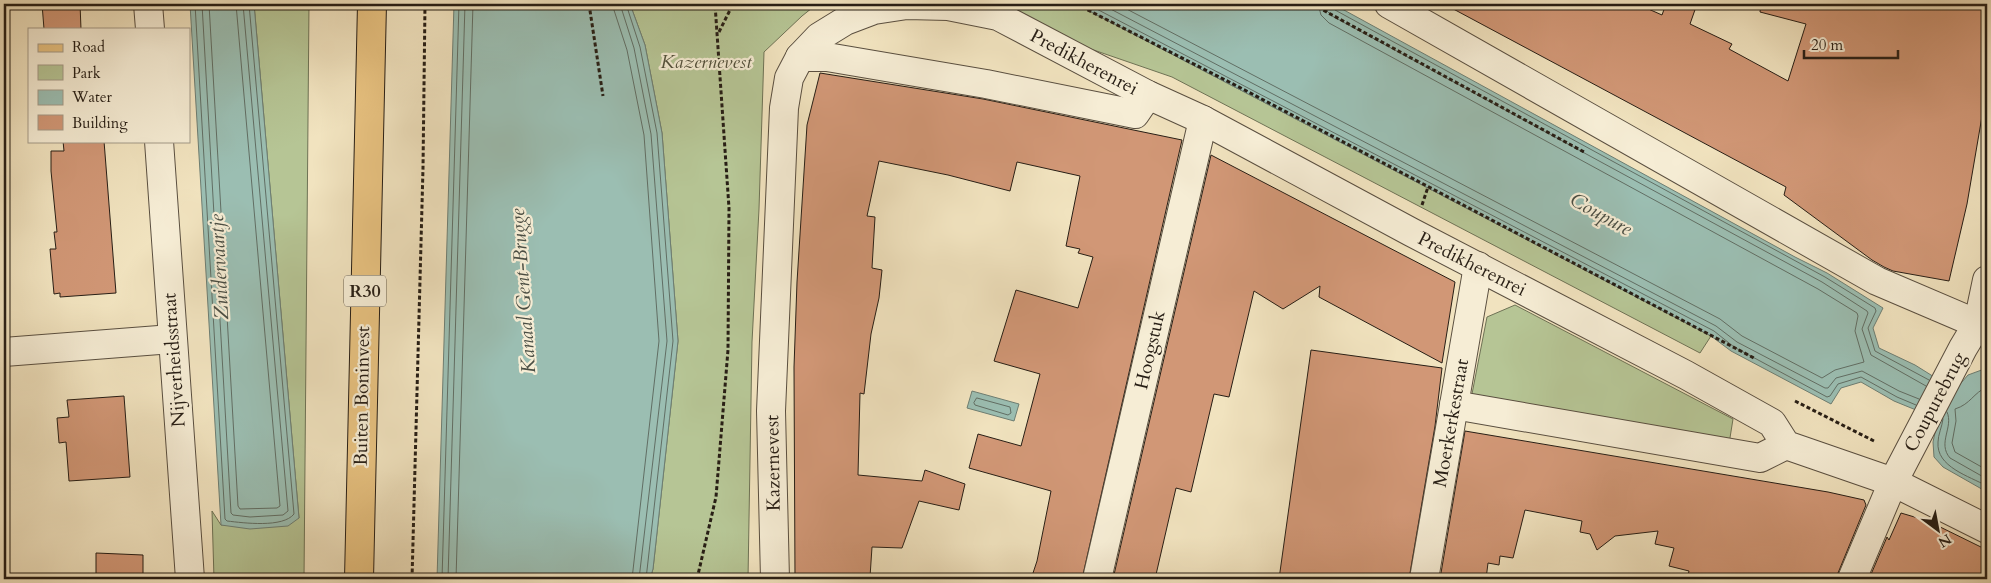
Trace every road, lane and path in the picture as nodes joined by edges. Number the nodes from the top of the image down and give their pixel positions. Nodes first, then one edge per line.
1 (148, 4) edge
2 (372, 4) edge
3 (425, 4) edge
4 (589, 4) edge
5 (715, 4) edge
6 (733, 4) edge
7 (1076, 4) edge
8 (1312, 4) edge
9 (1389, 4) edge
10 (150, 28) edge
11 (718, 33) junction
12 (794, 67) junction
13 (1148, 95) junction
14 (603, 96) dead end
15 (1203, 120) junction
16 (159, 142) edge
17 (1591, 156) dead end
18 (1478, 266) junction
19 (1987, 280) edge
20 (1982, 326) edge
21 (172, 339) junction
22 (4, 352) edge
23 (1754, 358) dead end
24 (1454, 405) junction
25 (1830, 418) dead end
26 (1786, 445) junction
27 (1906, 457) junction
28 (1893, 482) junction
29 (1987, 529) edge
30 (190, 579) edge
31 (358, 579) edge
32 (412, 579) edge
33 (697, 579) edge
34 (775, 579) edge
35 (1098, 579) edge
36 (1424, 579) edge
37 (1852, 579) edge

1 - 10 street
2 - 31 main road, Buiten Boninvest / R30
3 - 32 path
4 - 14 path
5 - 11 path
6 - 11 path
7 - 23 path
8 - 17 path
9 - 20 street
11 - 33 path
12 - 13 street, Predikherenrei
12 - 13 street, Predikherenrei
12 - 34 street, Kazernevest
13 - 15 street, Predikherenrei
15 - 18 street, Predikherenrei
15 - 35 street, Hoogstuk
16 - 21 street, Nijverheidsstraat
18 - 24 street, Moerkerkestraat
18 - 26 street, Predikherenrei
19 - 20 street, Coupurebrug
20 - 27 street, Coupurebrug
21 - 22 street
21 - 30 street, Nijverheidsstraat
24 - 26 street
24 - 36 street, Moerkerkestraat
25 - 27 path
26 - 28 street
27 - 28 street, Coupurebrug
28 - 29 street
28 - 37 street, Coupurebrug

